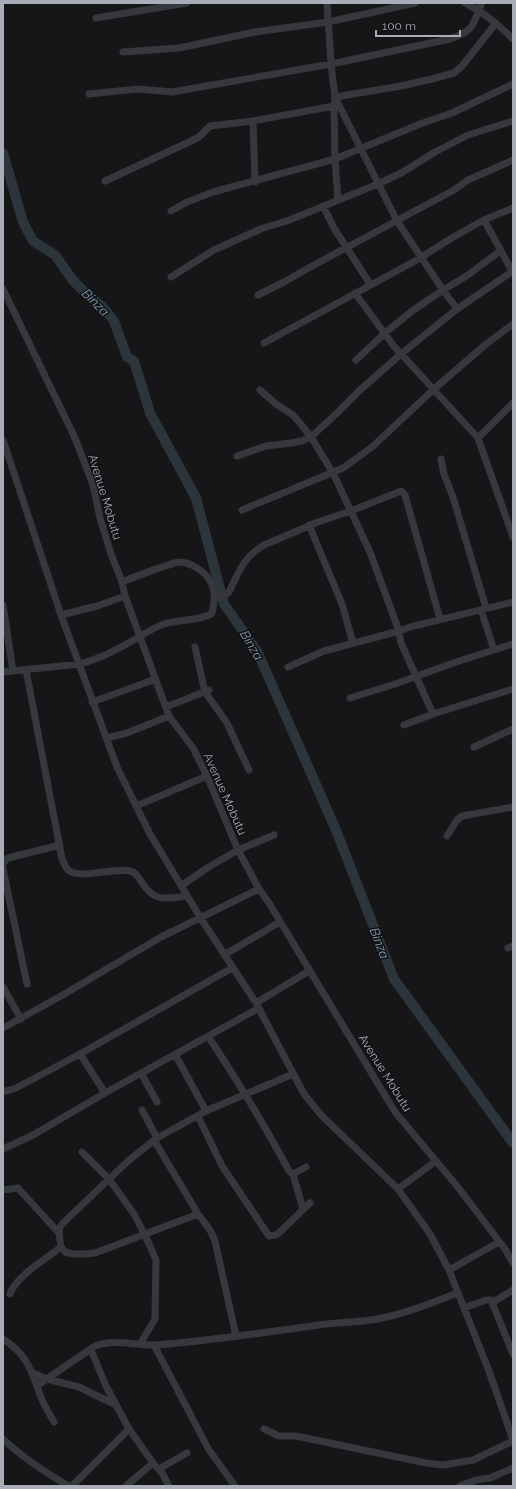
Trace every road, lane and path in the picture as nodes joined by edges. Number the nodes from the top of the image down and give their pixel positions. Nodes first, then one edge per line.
1 (187, 3) edge
2 (327, 3) edge
3 (415, 3) edge
4 (465, 3) edge
5 (480, 6) edge
6 (96, 18) dead end
7 (328, 22) junction
8 (496, 23) junction
9 (513, 39) edge
10 (123, 52) dead end
11 (331, 64) junction
12 (513, 84) edge
13 (89, 94) dead end
14 (336, 97) junction
15 (334, 106) junction
16 (253, 121) junction
17 (513, 121) edge
18 (361, 148) junction
19 (335, 159) junction
20 (513, 160) edge
21 (105, 181) dead end
22 (255, 182) junction
23 (378, 184) junction
24 (338, 200) junction
25 (323, 206) junction
26 (513, 208) edge
27 (171, 211) dead end
28 (484, 220) junction
29 (397, 221) junction
30 (347, 248) junction
31 (500, 251) junction
32 (420, 257) junction
33 (512, 271) edge
34 (171, 277) dead end
35 (370, 284) junction
36 (3, 289) edge
37 (443, 290) junction
38 (355, 293) junction
39 (258, 295) dead end
40 (457, 309) junction
41 (513, 324) edge
42 (385, 333) junction
43 (264, 343) dead end
44 (401, 354) junction
45 (356, 360) dead end
46 (434, 389) junction
47 (260, 390) dead end
48 (513, 403) edge
49 (311, 437) junction
50 (478, 438) junction
51 (3, 440) edge
52 (237, 456) dead end
53 (441, 459) dead end
54 (333, 473) junction
55 (242, 510) dead end
56 (351, 511) junction
57 (309, 525) junction
58 (513, 537) edge
59 (122, 582) junction
60 (125, 596) junction
61 (216, 598) junction
62 (513, 602) edge
63 (3, 605) edge
64 (484, 609) junction
65 (61, 615) junction
66 (440, 619) junction
67 (399, 631) junction
68 (141, 636) junction
69 (353, 643) junction
70 (513, 644) edge
71 (195, 648) dead end
72 (494, 650) junction
73 (80, 664) junction
74 (288, 667) dead end
75 (26, 670) junction
76 (14, 671) junction
77 (3, 672) edge
78 (417, 676) junction
79 (156, 679) junction
80 (513, 689) edge
81 (207, 691) junction
82 (350, 698) dead end
83 (92, 702) junction
84 (166, 707) junction
85 (433, 714) junction
86 (169, 716) junction
87 (404, 725) dead end
88 (513, 729) edge
89 (107, 738) junction
90 (474, 747) dead end
91 (249, 770) dead end
92 (207, 776) junction
93 (136, 806) junction
94 (513, 807) edge
95 (274, 835) dead end
96 (447, 836) dead end
97 (60, 844) junction
98 (238, 850) junction
99 (3, 864) edge
100 (3, 869) edge
101 (181, 886) junction
102 (259, 889) junction
103 (187, 896) junction
104 (200, 917) junction
105 (280, 922) junction
106 (224, 955) junction
107 (232, 968) junction
108 (309, 971) junction
109 (27, 984) dead end
110 (3, 987) edge
111 (258, 1005) junction
112 (21, 1019) junction
113 (3, 1028) edge
114 (208, 1036) junction
115 (80, 1054) junction
116 (176, 1054) junction
117 (141, 1073) junction
118 (293, 1074) junction
119 (3, 1092) edge
120 (105, 1093) junction
121 (246, 1094) junction
122 (157, 1102) dead end
123 (142, 1110) dead end
124 (206, 1111) junction
125 (198, 1116) junction
126 (156, 1139) junction
127 (3, 1149) edge
128 (82, 1152) dead end
129 (436, 1161) junction
130 (306, 1167) dead end
131 (293, 1174) junction
132 (109, 1179) junction
133 (398, 1189) junction
134 (3, 1190) edge
135 (310, 1203) dead end
136 (303, 1209) junction
137 (198, 1214) junction
138 (59, 1233) junction
139 (145, 1235) junction
140 (499, 1242) junction
141 (61, 1247) junction
142 (513, 1263) edge
143 (449, 1270) junction
144 (513, 1290) edge
145 (457, 1292) junction
146 (10, 1294) dead end
147 (493, 1302) junction
148 (464, 1308) junction
149 (236, 1336) junction
150 (3, 1339) edge
151 (140, 1344) junction
152 (154, 1345) junction
153 (91, 1350) junction
154 (513, 1354) edge
155 (33, 1373) junction
156 (47, 1379) junction
157 (38, 1385) junction
158 (117, 1405) junction
159 (54, 1422) dead end
160 (129, 1429) junction
161 (264, 1429) dead end
162 (3, 1439) edge
163 (513, 1440) edge
164 (187, 1454) dead end
165 (153, 1463) junction
166 (513, 1468) edge
167 (159, 1469) junction
168 (71, 1486) edge
169 (126, 1486) edge
170 (169, 1486) edge
171 (235, 1486) edge
172 (460, 1486) edge

1 - 6 street
2 - 7 street
3 - 7 street
4 - 5 street
5 - 8 street
5 - 11 street
7 - 10 street
7 - 11 street
8 - 9 street
8 - 14 street
11 - 13 street
11 - 14 street
12 - 18 street
14 - 15 street
14 - 18 street
15 - 16 street
15 - 19 street
16 - 21 street
16 - 22 street
17 - 23 street
18 - 19 street
18 - 23 street
19 - 22 street
19 - 24 street
20 - 29 street
22 - 27 street
23 - 24 street
23 - 29 street
24 - 25 street
25 - 30 street
25 - 34 street
26 - 28 street
28 - 31 street
28 - 32 street
29 - 30 street
29 - 32 street
30 - 35 street
30 - 39 street
31 - 33 street
31 - 37 street
32 - 35 street
32 - 37 street
33 - 40 street
35 - 38 street
36 - 59 street, Avenue Mobutu
37 - 40 street
37 - 42 street
38 - 42 street
38 - 43 street
40 - 44 street
41 - 46 street
42 - 44 street
42 - 45 street
44 - 46 street
44 - 49 street
46 - 50 street
46 - 54 street
47 - 49 street
48 - 50 street
49 - 52 street
49 - 54 street
50 - 58 street
51 - 65 street
53 - 64 street
54 - 55 street
54 - 56 street
56 - 57 street
56 - 66 street
56 - 67 street
57 - 61 street
57 - 69 street
59 - 60 street, Avenue Mobutu
59 - 61 street
60 - 65 street
60 - 68 street, Avenue Mobutu
61 - 68 street
62 - 64 street
63 - 76 street
64 - 66 street
64 - 72 street
65 - 73 street
66 - 67 street
67 - 69 street
67 - 78 street
68 - 73 street
68 - 79 street, Avenue Mobutu
69 - 74 street
70 - 72 street
71 - 81 street
72 - 78 street
73 - 75 street
73 - 83 street
75 - 76 street
75 - 97 street
76 - 77 street
78 - 82 street
78 - 85 street
79 - 83 street
79 - 84 street, Avenue Mobutu
80 - 85 street
81 - 84 street
81 - 91 street
83 - 89 street
84 - 86 street, Avenue Mobutu
85 - 87 street
86 - 89 street
86 - 92 street, Avenue Mobutu
88 - 90 street
89 - 93 street
92 - 93 street
92 - 98 street, Avenue Mobutu
93 - 101 street
94 - 96 street
95 - 98 street
97 - 99 street
97 - 103 street
98 - 101 street
98 - 102 street, Avenue Mobutu
100 - 109 street
101 - 103 street
102 - 104 street
102 - 105 street, Avenue Mobutu
103 - 104 street
104 - 106 street
104 - 112 street
105 - 106 street
105 - 108 street, Avenue Mobutu
106 - 107 street
107 - 111 street
107 - 115 street
108 - 111 street
108 - 129 street, Avenue Mobutu
110 - 112 street
111 - 114 street
111 - 118 street
112 - 113 street
114 - 116 street
114 - 121 street
115 - 119 street
115 - 120 street
116 - 117 street
116 - 124 street
117 - 120 street
117 - 122 street
118 - 121 street
118 - 133 street
120 - 127 street
121 - 124 street
121 - 131 street
123 - 126 street
124 - 125 street
125 - 126 street
125 - 136 street
126 - 132 street
126 - 137 street
128 - 132 street
129 - 133 street
129 - 140 street, Avenue Mobutu
130 - 131 street
131 - 136 street
132 - 138 street
132 - 139 street
133 - 143 street
134 - 138 street
135 - 136 street
137 - 139 street
137 - 149 street
138 - 141 street
139 - 141 street
139 - 151 street
140 - 142 street, Avenue Mobutu
140 - 143 street
141 - 146 street
143 - 145 street
144 - 147 street
145 - 148 street
145 - 149 street
147 - 148 street
147 - 154 street
148 - 163 street
149 - 152 street
150 - 155 street
151 - 152 street
151 - 153 street
152 - 171 street
153 - 156 street
153 - 158 street
155 - 156 street
155 - 157 street
156 - 157 street
156 - 158 street
157 - 159 street
158 - 160 street
160 - 165 street
160 - 168 street
161 - 163 street
162 - 168 street
164 - 167 street
165 - 167 street
165 - 169 street
166 - 172 street
167 - 170 street

